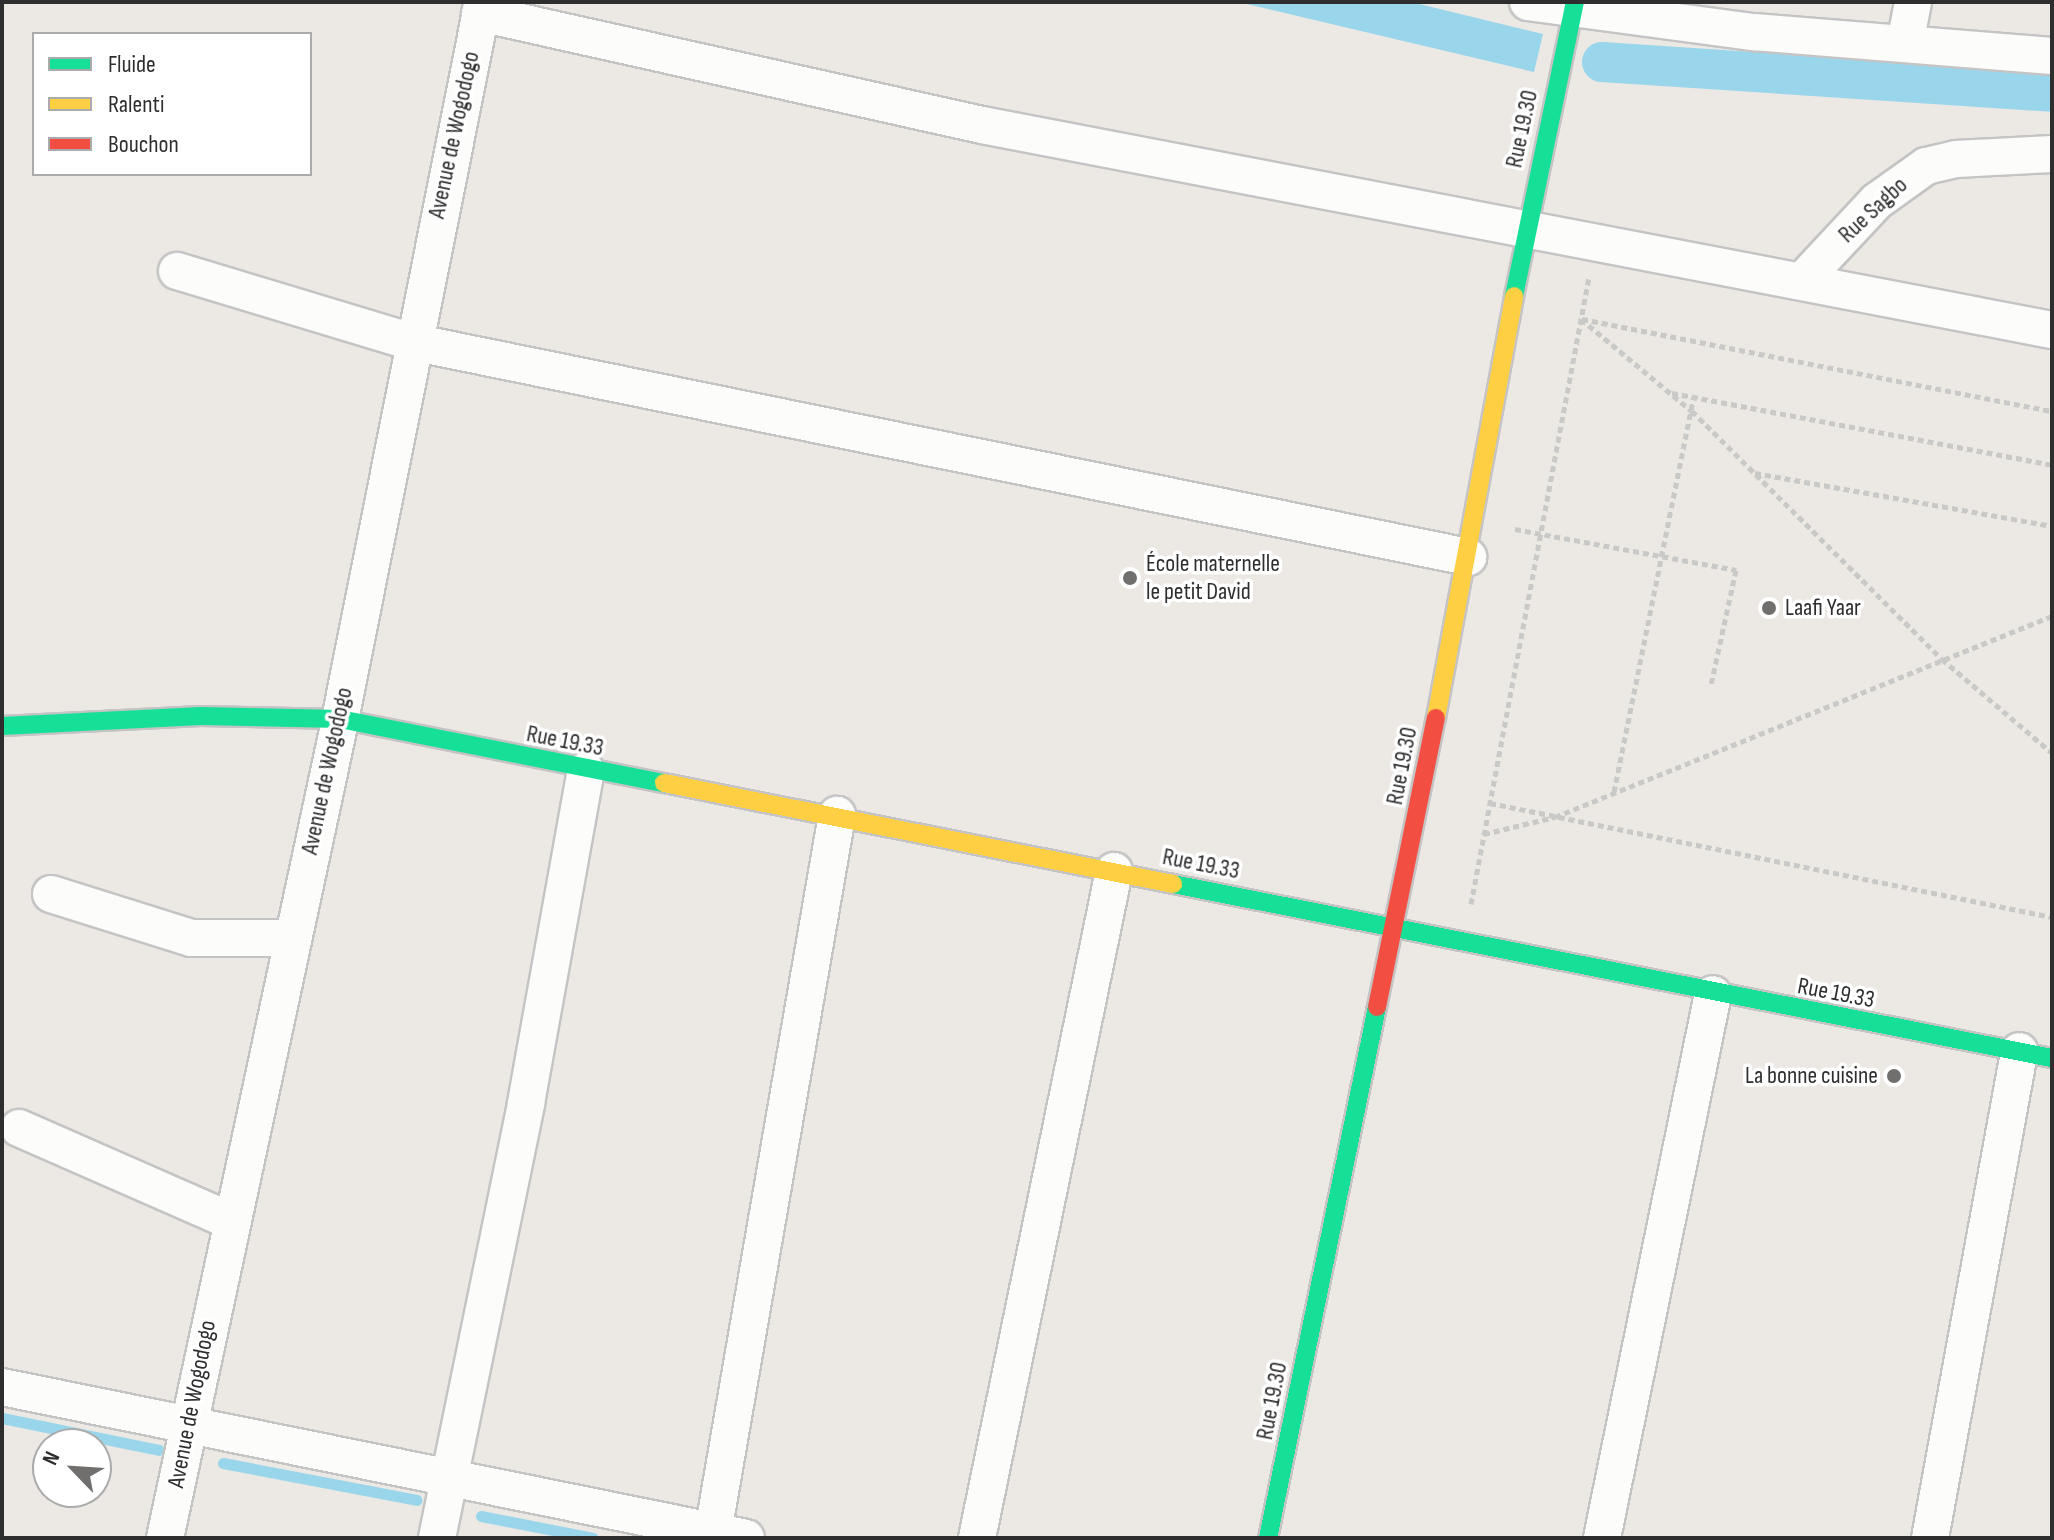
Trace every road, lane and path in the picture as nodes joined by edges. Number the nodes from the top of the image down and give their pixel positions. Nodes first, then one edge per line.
1 (1528, 2) edge
2 (1913, 2) edge
3 (1574, 6) edge
4 (481, 8) edge
5 (1905, 44) junction
6 (2052, 56) edge
7 (2052, 154) edge
8 (1526, 226) junction
9 (1596, 239) junction
10 (177, 271) dead end
11 (1803, 280) junction
12 (1581, 319) junction
13 (2052, 330) edge
14 (412, 342) junction
15 (1671, 393) junction
16 (1694, 397) junction
17 (1692, 411) junction
18 (2052, 411) edge
19 (2052, 465) edge
20 (1754, 473) junction
21 (1475, 522) junction
22 (2052, 526) edge
23 (1541, 533) junction
24 (1662, 556) junction
25 (1468, 557) junction
26 (2052, 616) edge
27 (1942, 659) junction
28 (1711, 685) dead end
29 (340, 719) junction
30 (2, 726) edge
31 (2052, 753) edge
32 (586, 770) junction
33 (1614, 793) junction
34 (1490, 803) junction
35 (837, 815) junction
36 (1555, 817) junction
37 (1484, 834) junction
38 (1114, 871) junction
39 (51, 894) dead end
40 (2052, 917) edge
41 (1394, 926) junction
42 (290, 938) junction
43 (1463, 940) junction
44 (1713, 994) junction
45 (2035, 1054) edge
46 (19, 1128) dead end
47 (229, 1220) junction
48 (2, 1387) edge
49 (186, 1426) junction
50 (449, 1478) junction
51 (724, 1536) edge
52 (165, 1538) edge
53 (437, 1538) edge
54 (977, 1538) edge
55 (1268, 1538) edge
56 (1602, 1538) edge
57 (1930, 1538) edge

1 - 3 street
2 - 5 street
3 - 5 street
3 - 8 street, Rue 19.30
4 - 8 street
4 - 14 street, Avenue de Wogodogo
5 - 6 street
7 - 11 street, Rue Sagbo
8 - 9 street
8 - 21 street, Rue 19.30
9 - 11 street
9 - 12 path
10 - 14 street
11 - 13 street
12 - 15 path
12 - 18 path
12 - 23 path
14 - 25 street
14 - 29 street, Avenue de Wogodogo
15 - 16 path
15 - 17 path
16 - 17 path
16 - 19 path
17 - 20 path
17 - 24 path
20 - 22 path
20 - 27 path
21 - 23 path
21 - 25 street, Rue 19.30
23 - 24 path
23 - 34 path
24 - 28 path
24 - 33 path
25 - 41 street, Rue 19.30
26 - 27 path
27 - 31 path
27 - 33 path
29 - 30 street, Rue 19.33
29 - 32 street, Rue 19.33
29 - 42 street, Avenue de Wogodogo
32 - 35 street, Rue 19.33
32 - 50 street
33 - 36 path
34 - 36 path
34 - 37 path
35 - 38 street, Rue 19.33
35 - 51 street
36 - 37 path
36 - 40 path
37 - 43 path
38 - 41 street, Rue 19.33
38 - 54 street
39 - 42 street
41 - 43 street, Rue 19.33
41 - 55 street, Rue 19.30
42 - 47 street, Avenue de Wogodogo
43 - 44 street, Rue 19.33
44 - 45 street, Rue 19.33
44 - 56 street
45 - 57 street
46 - 47 street
47 - 49 street, Avenue de Wogodogo
48 - 49 street
49 - 50 street
49 - 52 street, Avenue de Wogodogo
50 - 51 street
50 - 53 street

